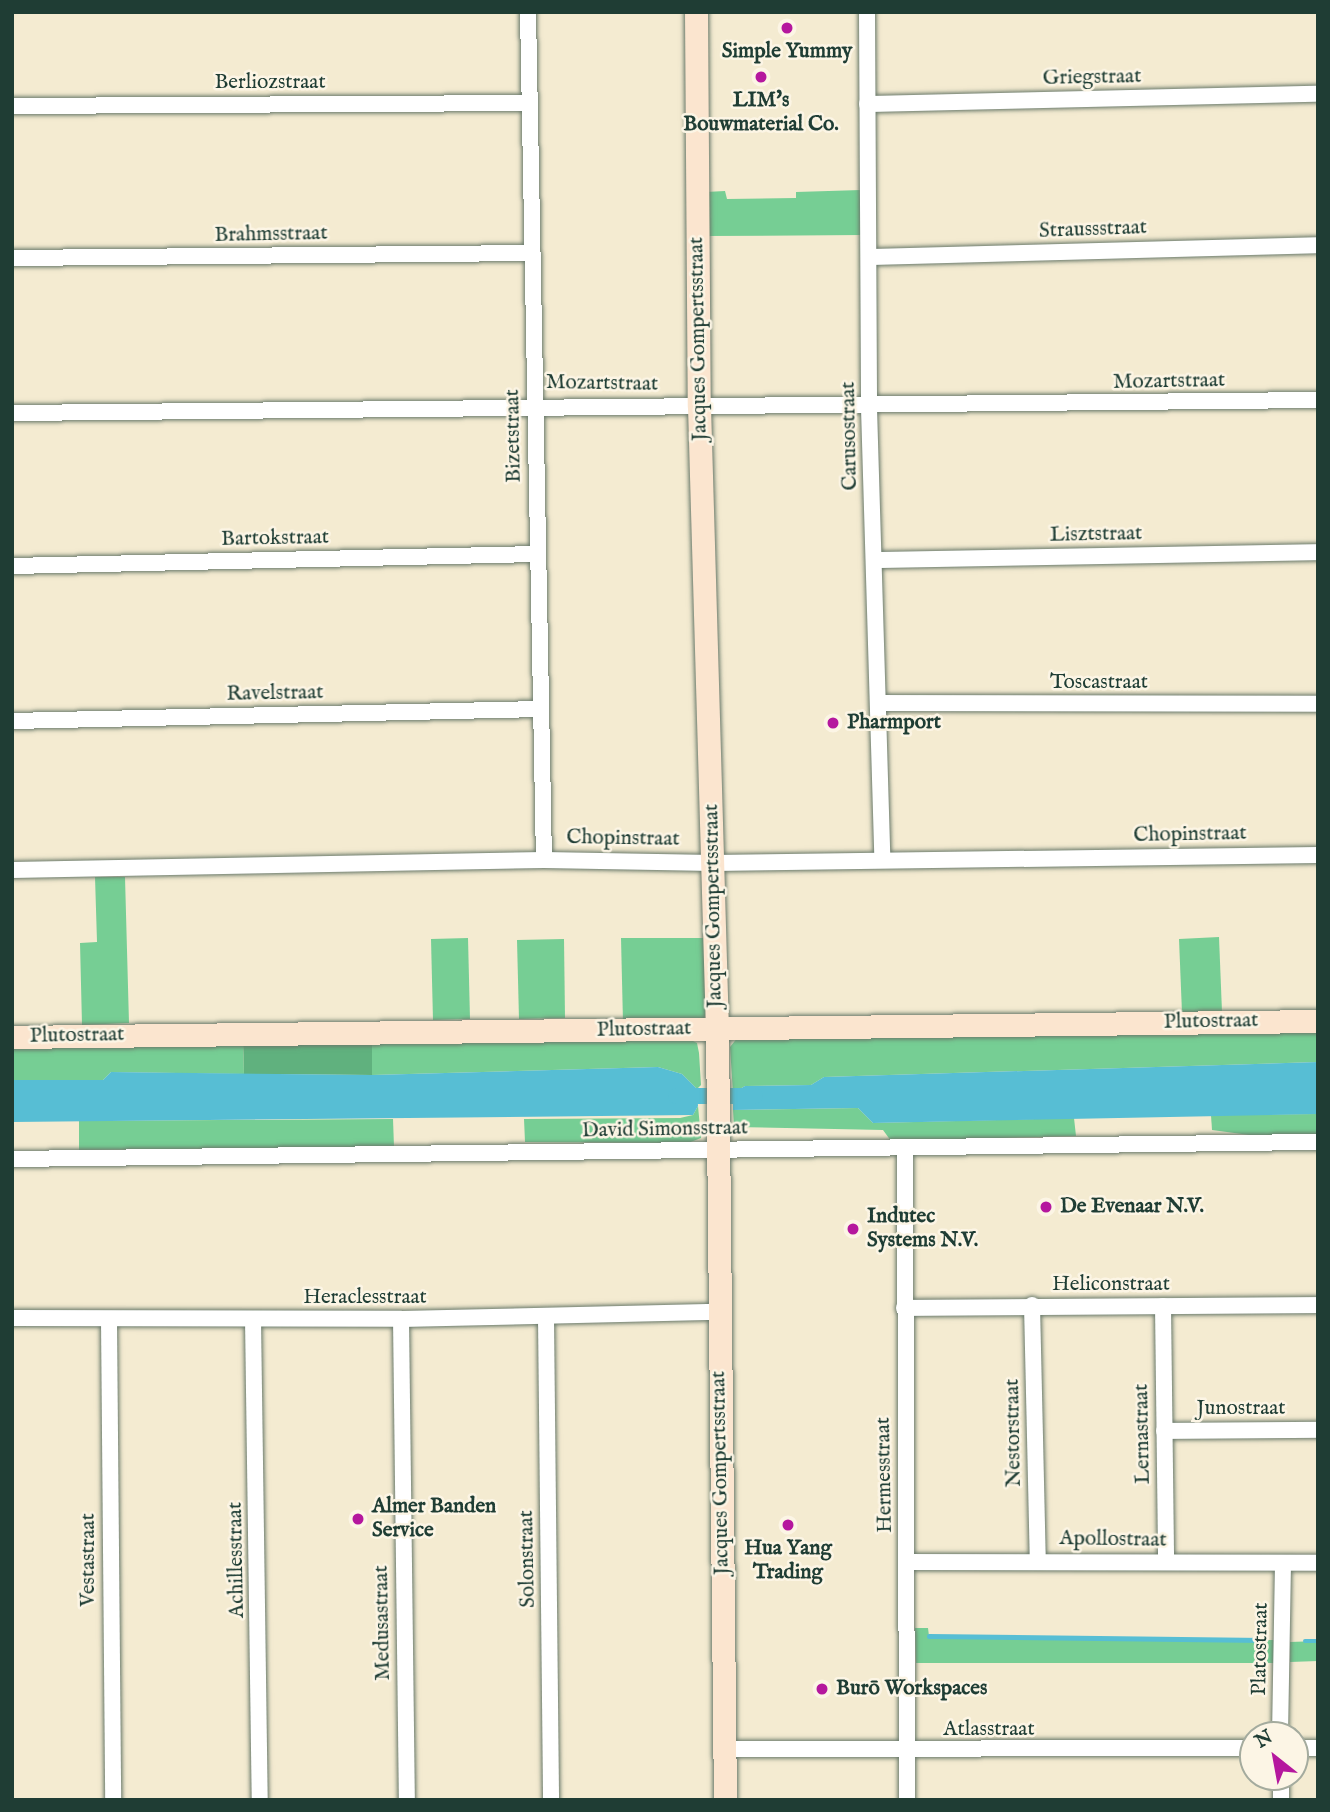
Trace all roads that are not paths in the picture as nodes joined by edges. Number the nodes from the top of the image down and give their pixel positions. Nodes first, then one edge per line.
1 (528, 12) edge
2 (696, 12) edge
3 (867, 12) edge
4 (1318, 94) edge
5 (529, 103) junction
6 (867, 104) junction
7 (12, 106) edge
8 (1318, 246) edge
9 (530, 253) junction
10 (870, 257) junction
11 (12, 258) edge
12 (1318, 400) edge
13 (535, 405) junction
14 (699, 406) junction
15 (869, 408) junction
16 (12, 413) edge
17 (1318, 552) edge
18 (538, 554) junction
19 (874, 560) junction
20 (12, 566) edge
21 (879, 703) junction
22 (1318, 704) edge
23 (539, 709) junction
24 (12, 721) edge
25 (1318, 855) edge
26 (882, 859) junction
27 (544, 860) junction
28 (713, 863) junction
29 (12, 870) edge
30 (1318, 1021) edge
31 (12, 1037) edge
32 (716, 1038) junction
33 (716, 1141) junction
34 (1318, 1142) edge
35 (905, 1151) junction
36 (12, 1159) edge
37 (1032, 1305) junction
38 (1163, 1306) junction
39 (1318, 1306) edge
40 (904, 1308) junction
41 (718, 1312) junction
42 (545, 1317) junction
43 (12, 1318) edge
44 (253, 1319) junction
45 (401, 1319) junction
46 (109, 1320) junction
47 (1318, 1430) edge
48 (1164, 1431) junction
49 (1038, 1560) junction
50 (907, 1562) junction
51 (1167, 1562) junction
52 (1318, 1563) edge
53 (1283, 1564) junction
54 (1280, 1721) edge
55 (1239, 1748) edge
56 (725, 1749) junction
57 (907, 1751) junction
58 (113, 1800) edge
59 (260, 1800) edge
60 (407, 1800) edge
61 (551, 1800) edge
62 (725, 1800) edge
63 (907, 1800) edge

1 - 5 street, Bizetstraat
2 - 14 street, Jacques Gompertsstraat
3 - 6 street, Carusostraat
4 - 6 street, Griegstraat
5 - 7 street, Berliozstraat
5 - 9 street, Bizetstraat
6 - 10 street, Carusostraat
8 - 10 street, Straussstraat
9 - 11 street, Brahmsstraat
9 - 13 street, Bizetstraat
10 - 15 street, Carusostraat
12 - 15 street, Mozartstraat
13 - 14 street, Mozartstraat
13 - 16 street, Mozartstraat
13 - 18 street, Bizetstraat
14 - 15 street, Mozartstraat
14 - 28 street, Jacques Gompertsstraat
15 - 19 street, Carusostraat
17 - 19 street, Lisztstraat
18 - 20 street, Bartokstraat
18 - 23 street, Bizetstraat
19 - 21 street, Carusostraat
21 - 22 street, Toscastraat
21 - 26 street, Carusostraat
23 - 24 street, Ravelstraat
23 - 27 street, Bizetstraat
25 - 26 street, Chopinstraat
26 - 28 street, Chopinstraat
27 - 28 street, Chopinstraat
27 - 29 street, Chopinstraat
28 - 32 street, Jacques Gompertsstraat
30 - 32 street, Plutostraat
31 - 32 street, Plutostraat
32 - 33 street, Jacques Gompertsstraat
33 - 35 street, David Simonsstraat
33 - 36 street, David Simonsstraat
33 - 41 street, Jacques Gompertsstraat
34 - 35 street, David Simonsstraat
35 - 40 street, Hermesstraat
37 - 38 street, Heliconstraat
37 - 40 street, Heliconstraat
37 - 49 street, Nestorstraat
38 - 39 street, Heliconstraat
38 - 48 street, Lernastraat
40 - 50 street, Hermesstraat
41 - 42 street, Heraclesstraat
41 - 56 street, Jacques Gompertsstraat
42 - 45 street, Heraclesstraat
42 - 61 street, Solonstraat
43 - 46 street, Heraclesstraat
44 - 45 street, Heraclesstraat
44 - 46 street, Heraclesstraat
44 - 59 street, Achillesstraat
45 - 60 street, Medusastraat
46 - 58 street, Vestastraat
47 - 48 street, Junostraat
48 - 51 street, Lernastraat
49 - 50 street, Apollostraat
49 - 51 street, Apollostraat
50 - 57 street, Hermesstraat
51 - 53 street, Apollostraat
52 - 53 street, Apollostraat
53 - 54 street, Platostraat
55 - 57 street, Atlasstraat
56 - 57 street, Atlasstraat
56 - 62 street, Jacques Gompertsstraat
57 - 63 street, Hermesstraat

